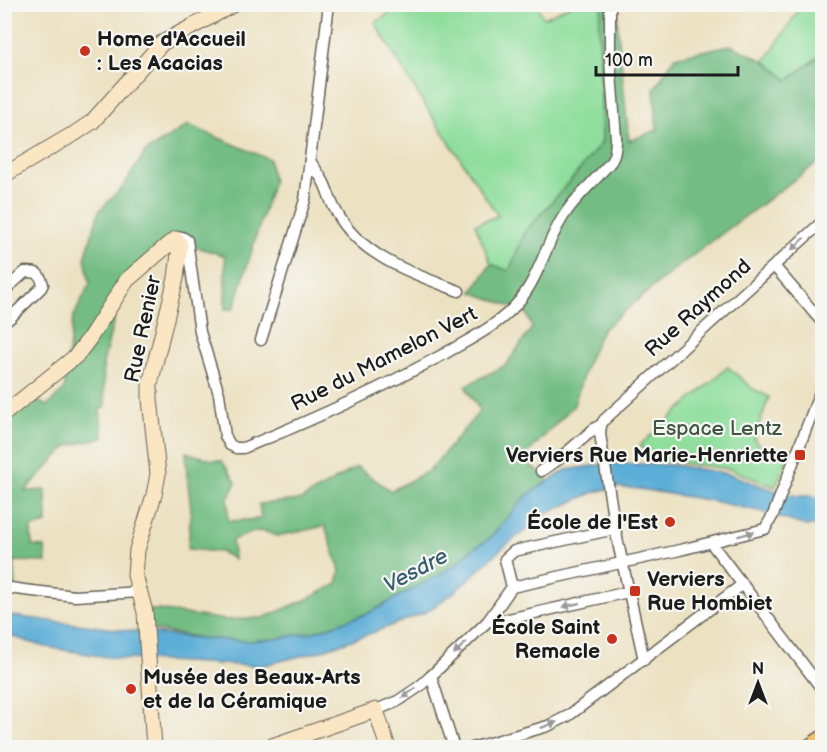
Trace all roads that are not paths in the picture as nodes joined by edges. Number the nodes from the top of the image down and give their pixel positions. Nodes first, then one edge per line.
1 (234, 4) edge
2 (329, 4) edge
3 (610, 4) edge
4 (310, 161) junction
5 (4, 176) edge
6 (822, 222) edge
7 (176, 239) junction
8 (774, 266) junction
9 (4, 291) edge
10 (459, 291) dead end
11 (4, 321) edge
12 (822, 322) edge
13 (261, 340) dead end
14 (822, 387) edge
15 (818, 410) edge
16 (4, 414) edge
17 (601, 425) junction
18 (541, 471) dead end
19 (615, 529) junction
20 (711, 543) junction
21 (622, 562) junction
22 (743, 584) junction
23 (4, 587) edge
24 (513, 587) junction
25 (140, 592) junction
26 (628, 592) junction
27 (488, 621) junction
28 (644, 660) junction
29 (431, 676) junction
30 (822, 689) edge
31 (376, 710) junction
32 (822, 739) edge
33 (154, 747) edge
34 (266, 747) edge
35 (388, 747) edge
36 (454, 747) edge
37 (472, 747) edge
38 (809, 747) edge

1 - 5 street
2 - 4 street
3 - 7 street, Rue du Mamelon Vert
4 - 10 street
4 - 13 street
6 -> 8 street, Rue Raymond
7 - 16 street
7 - 25 street, Rue Renier
8 - 12 street
8 - 17 street, Rue Raymond
9 - 11 street
14 - 15 street
20 -> 15 street
17 - 18 street, Rue Raymond
17 - 19 street
19 - 21 street
19 - 24 street
20 - 21 street
20 - 22 street
21 - 24 street
21 - 26 street
22 - 28 street
22 - 30 street
23 - 25 street
24 - 27 street
25 - 33 street, Rue Renier
26 -> 27 street
26 - 28 street
27 -> 29 street
37 -> 28 street
29 -> 31 street
29 - 36 street
31 - 34 street
31 - 35 street
32 - 38 main road

